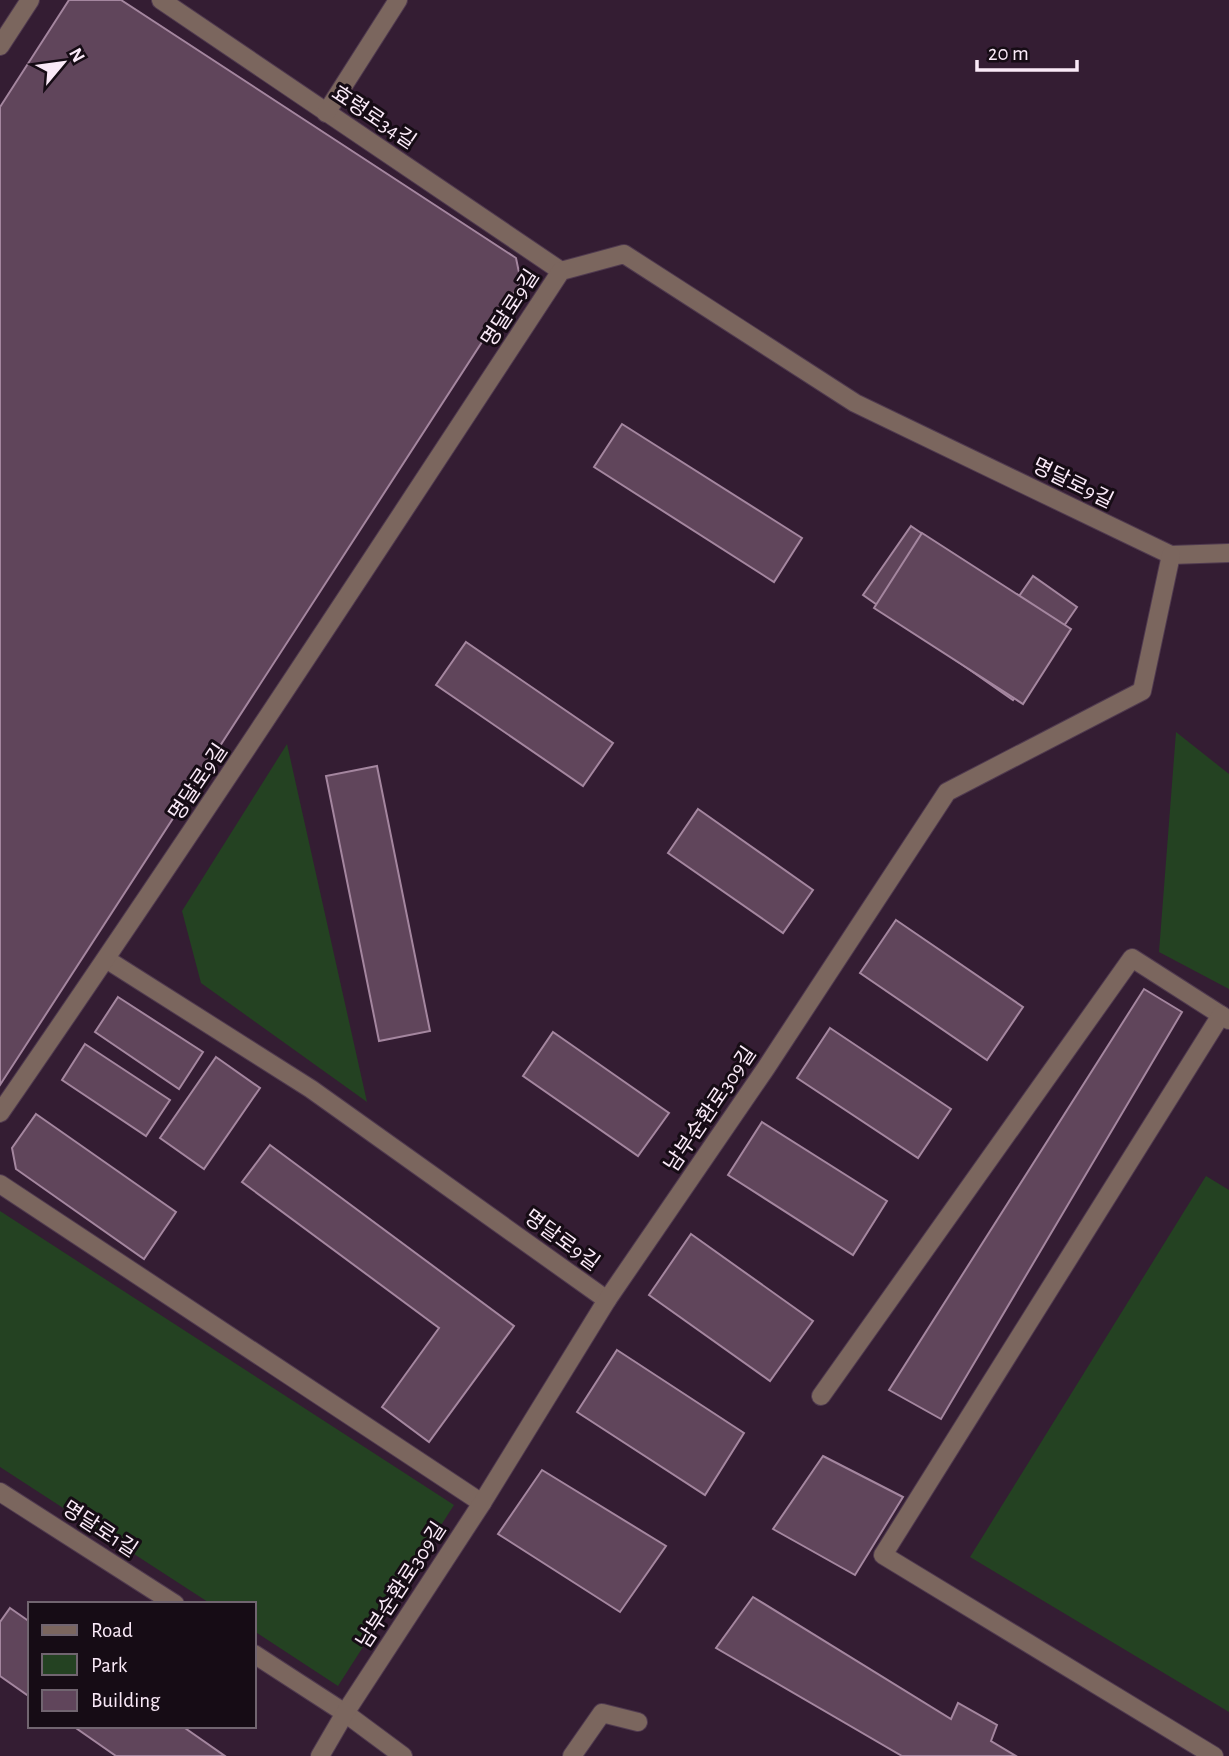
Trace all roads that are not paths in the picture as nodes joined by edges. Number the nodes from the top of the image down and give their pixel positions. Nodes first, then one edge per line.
1 (30, 0) edge
2 (161, 0) edge
3 (398, 0) edge
4 (0, 46) edge
5 (326, 113) junction
6 (561, 271) junction
7 (1229, 553) edge
8 (1171, 555) junction
9 (106, 959) junction
10 (1225, 1017) edge
11 (0, 1113) edge
12 (0, 1184) edge
13 (607, 1300) junction
14 (821, 1395) dead end
15 (0, 1492) edge
16 (482, 1503) junction
17 (172, 1602) edge
18 (256, 1655) edge
19 (345, 1713) junction
20 (638, 1722) dead end
21 (320, 1756) edge
22 (403, 1756) edge
23 (572, 1756) edge
24 (1214, 1756) edge

1 - 4 street
2 - 5 street, 효령로34길
3 - 5 street
5 - 6 street, 효령로34길
6 - 8 street, 명달로9길
6 - 9 street, 명달로9길
7 - 8 street, 명달로9길
8 - 13 street, 남부순환로309길
9 - 11 street, 명달로9길
9 - 13 street, 명달로9길
10 - 14 street
10 - 24 street
12 - 16 street
13 - 16 street, 남부순환로309길
15 - 17 street, 명달로1길
16 - 19 street, 남부순환로309길
18 - 19 street
19 - 21 street, 남부순환로309길
19 - 22 street
20 - 23 street

